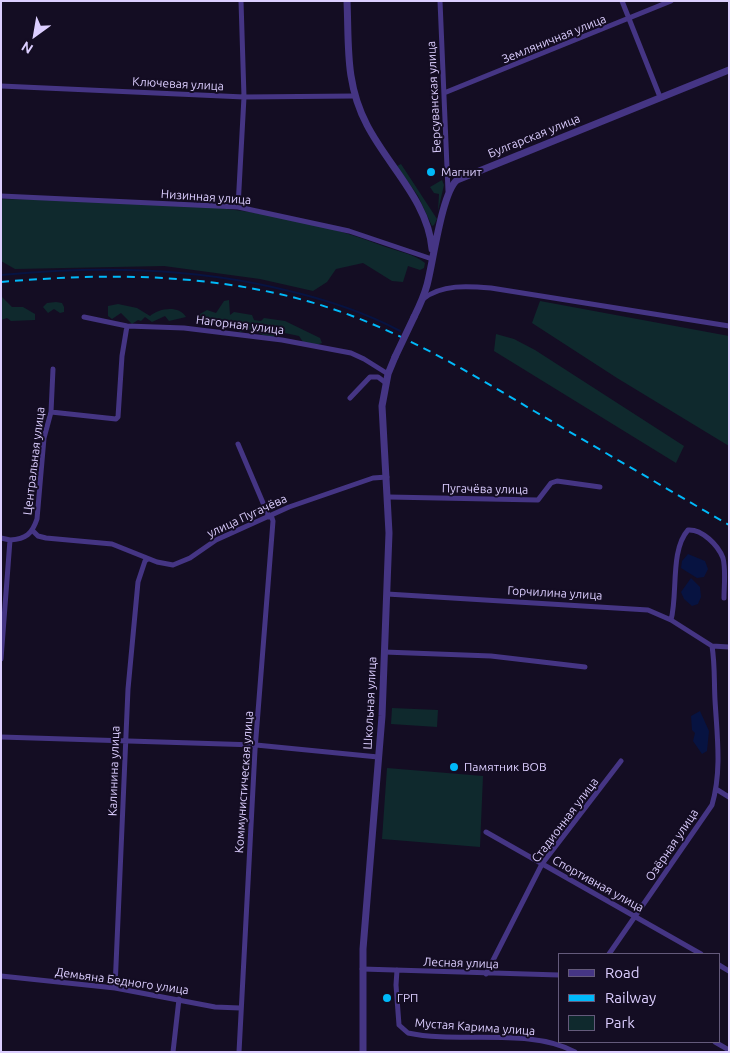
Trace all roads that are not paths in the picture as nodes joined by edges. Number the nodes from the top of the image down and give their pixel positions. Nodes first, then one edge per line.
1 (241, 1) edge
2 (348, 1) edge
3 (622, 1) edge
4 (671, 1) edge
5 (442, 2) edge
6 (628, 20) junction
7 (729, 70) edge
8 (1, 86) edge
9 (444, 93) junction
10 (354, 96) junction
11 (244, 97) junction
12 (660, 97) junction
13 (448, 191) junction
14 (1, 196) edge
15 (238, 207) junction
16 (432, 256) junction
17 (422, 300) junction
18 (84, 317) dead end
19 (127, 326) junction
20 (729, 326) edge
21 (54, 369) dead end
22 (388, 374) junction
23 (386, 383) junction
24 (350, 398) dead end
25 (51, 412) junction
26 (238, 444) dead end
27 (387, 477) junction
28 (600, 487) dead end
29 (389, 497) junction
30 (270, 516) junction
31 (33, 531) junction
32 (1, 538) edge
33 (10, 540) junction
34 (148, 559) junction
35 (387, 594) junction
36 (724, 598) dead end
37 (671, 620) junction
38 (712, 646) junction
39 (729, 647) edge
40 (384, 652) junction
41 (1, 659) edge
42 (586, 667) dead end
43 (1, 737) edge
44 (126, 740) junction
45 (256, 745) junction
46 (378, 757) junction
47 (621, 761) dead end
48 (716, 789) junction
49 (729, 797) edge
50 (486, 832) dead end
51 (542, 864) junction
52 (636, 916) junction
53 (610, 953) edge
54 (699, 953) edge
55 (362, 969) junction
56 (397, 970) junction
57 (486, 974) junction
58 (1, 976) edge
59 (558, 976) edge
60 (115, 988) junction
61 (179, 999) junction
62 (240, 1008) junction
63 (717, 1043) edge
64 (729, 1050) edge
65 (173, 1052) edge
66 (239, 1052) edge
67 (363, 1052) edge
68 (575, 1052) edge

1 - 11 street
2 - 10 street
3 - 6 street
4 - 6 street, Земляничная улица
5 - 9 street, Берсуванская улица
6 - 9 street, Земляничная улица
6 - 12 street
7 - 12 street, Булгарская улица
8 - 11 street, Ключевая улица
9 - 13 street, Берсуванская улица
10 - 11 street, Ключевая улица
10 - 16 street
11 - 15 street
12 - 13 street, Булгарская улица
13 - 16 street
14 - 15 street, Низинная улица
15 - 16 street, Низинная улица
16 - 17 street
17 - 20 street
17 - 22 street, Школьная улица, bridge
18 - 19 street, Нагорная улица
19 - 22 street, Нагорная улица
19 - 25 street
21 - 25 street, Центральная улица
22 - 23 street, Школьная улица
23 - 24 street
23 - 27 street, Школьная улица
25 - 31 street, Центральная улица
26 - 30 street
27 - 29 street, Школьная улица
27 - 30 street, улица Пугачёва
28 - 29 street, Пугачёва улица
29 - 35 street, Школьная улица
30 - 34 street, улица Пугачёва
30 - 45 street, Коммунистическая улица
31 - 33 street, Центральная улица
31 - 34 street, улица Пугачёва
32 - 33 street
33 - 41 street
34 - 44 street, Калинина улица
35 - 37 street, Горчилина улица
35 - 40 street, Школьная улица
36 - 37 street
37 - 38 street, Горчилина улица
38 - 39 street
38 - 48 street, Озёрная улица
40 - 42 street
40 - 46 street, Школьная улица
43 - 44 street
44 - 45 street
44 - 60 street, Калинина улица
45 - 46 street
45 - 62 street, Коммунистическая улица
46 - 55 street, Школьная улица
47 - 51 street, Стадионная улица
48 - 49 street
48 - 52 street, Озёрная улица
50 - 51 street, Спортивная улица
51 - 52 street, Спортивная улица
51 - 57 street, Стадионная улица
52 - 53 street, Озёрная улица
52 - 54 street, Спортивная улица
55 - 56 street, Лесная улица
55 - 67 street, Школьная улица
56 - 57 street, Лесная улица
56 - 68 street, Мустая Карима улица
57 - 59 street, Лесная улица
58 - 60 street, Демьяна Бедного улица
60 - 61 street, Демьяна Бедного улица
61 - 62 street, Демьяна Бедного улица
61 - 65 street
62 - 66 street, Коммунистическая улица
63 - 64 street

